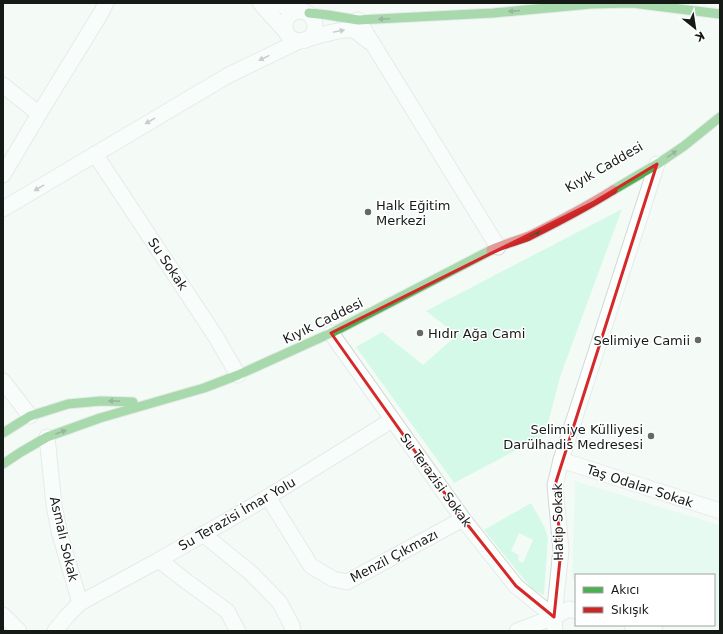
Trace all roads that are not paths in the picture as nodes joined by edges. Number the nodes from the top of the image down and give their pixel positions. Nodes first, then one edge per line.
1 (106, 3) edge
2 (260, 3) edge
3 (274, 3) edge
4 (494, 8) edge
5 (304, 12) junction
6 (720, 14) edge
7 (358, 20) junction
8 (296, 38) junction
9 (372, 44) junction
10 (3, 85) edge
11 (39, 114) junction
12 (720, 117) edge
13 (95, 154) junction
14 (657, 164) junction
15 (3, 175) edge
16 (3, 209) edge
17 (518, 230) dead end
18 (498, 247) junction
19 (331, 332) junction
20 (238, 375) junction
21 (3, 381) edge
22 (152, 402) junction
23 (30, 416) junction
24 (392, 420) junction
25 (3, 433) edge
26 (47, 437) junction
27 (561, 460) junction
28 (3, 464) edge
29 (268, 497) junction
30 (720, 511) edge
31 (463, 519) junction
32 (203, 534) junction
33 (159, 560) junction
34 (80, 604) junction
35 (575, 610) edge
36 (3, 615) edge
37 (555, 624) edge
38 (636, 626) edge
39 (19, 631) edge
40 (55, 631) edge
41 (238, 631) edge
42 (293, 631) edge
43 (517, 631) edge
44 (655, 631) edge

1 - 11 street
2 - 8 street
3 - 5 street
6 -> 4 main road
4 -> 7 main road
5 - 7 main road
5 - 8 street
5 - 8 street
7 - 9 street
8 -> 9 street
8 -> 13 street
9 - 18 street
10 - 11 street
11 - 15 street
14 -> 12 main road, Kıyık Caddesi
13 -> 16 street
13 - 20 street, Su Sokak
18 -> 14 main road, Kıyık Caddesi
14 - 27 street, Hatip Sokak
17 - 18 main road, Kıyık Caddesi
18 - 19 main road, Kıyık Caddesi
19 - 20 main road, Kıyık Caddesi
19 - 24 street, Su Terazisi Sokak
20 - 22 main road, Kıyık Caddesi
21 - 23 street
22 -> 23 main road, Kıyık Caddesi
26 -> 22 main road, Kıyık Caddesi
23 - 25 main road, Kıyık Caddesi
24 - 29 street, Su Terazisi İmar Yolu
24 - 31 street, Su Terazisi Sokak
26 - 28 main road, Kıyık Caddesi
26 - 34 street, Asmalı Sokak
27 - 30 street, Taş Odalar Sokak
27 - 37 street, Hatip Sokak
29 - 31 street, Menzil Çıkmazı
29 - 32 street, Su Terazisi İmar Yolu
31 - 37 street, Su Terazisi Sokak
32 - 33 street, Su Terazisi İmar Yolu
32 - 42 street
33 - 34 street, Su Terazisi İmar Yolu
33 - 41 street
34 - 40 street
35 - 37 street
36 - 39 street
37 - 43 street
38 - 44 street

